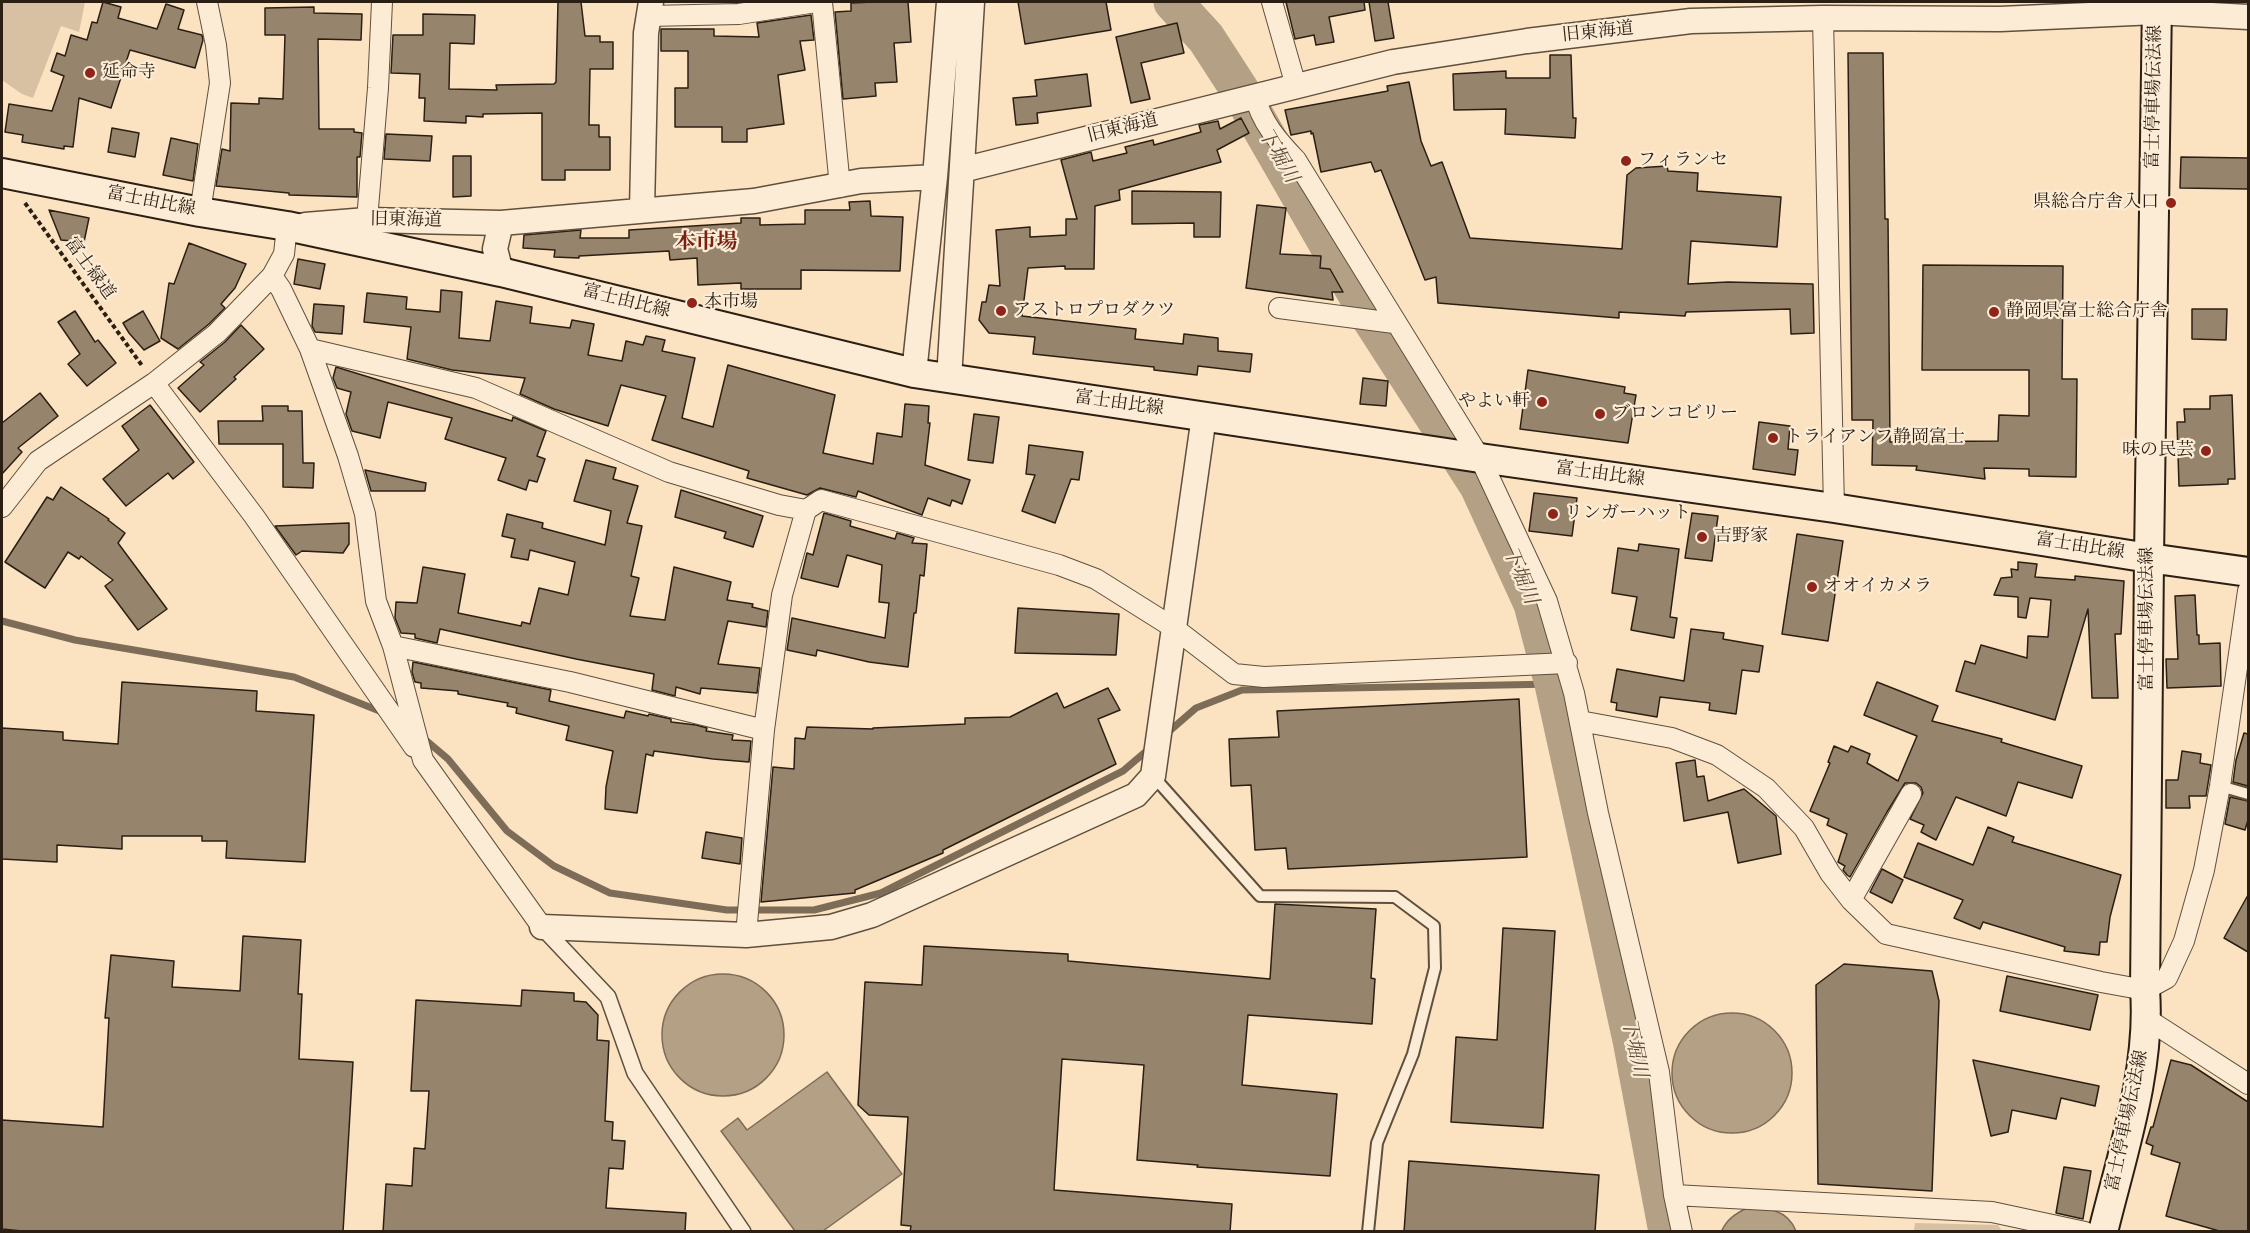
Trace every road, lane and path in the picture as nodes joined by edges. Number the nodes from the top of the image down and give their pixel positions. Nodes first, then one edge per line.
1 (207, 2) edge
2 (382, 2) edge
3 (816, 2) edge
4 (822, 2) edge
5 (949, 2) edge
6 (972, 2) edge
7 (1272, 2) edge
8 (2156, 7) edge
9 (650, 9) edge
10 (2000, 10) edge
11 (1691, 11) edge
12 (2248, 17) edge
13 (1823, 18) junction
14 (1296, 86) junction
15 (1247, 98) junction
16 (962, 170) junction
17 (2, 173) edge
18 (934, 177) junction
19 (840, 187) junction
20 (642, 209) junction
21 (200, 212) junction
22 (368, 220) junction
23 (501, 223) junction
24 (287, 226) junction
25 (501, 272) junction
26 (272, 276) junction
27 (1279, 308) dead end
28 (1394, 323) junction
29 (310, 349) junction
30 (914, 373) junction
31 (948, 379) junction
32 (154, 383) junction
33 (1204, 416) junction
34 (1480, 458) junction
35 (2, 507) edge
36 (1834, 508) junction
37 (806, 510) junction
38 (2149, 558) junction
39 (2248, 572) edge
40 (2248, 591) edge
41 (1174, 628) junction
42 (393, 646) junction
43 (1567, 663) junction
44 (1580, 721) junction
45 (764, 730) junction
46 (422, 756) junction
47 (1154, 768) junction
48 (2220, 786) junction
49 (1911, 794) dead end
50 (2248, 794) edge
51 (1851, 900) junction
52 (542, 927) junction
53 (746, 930) junction
54 (2145, 990) junction
55 (2147, 1019) junction
56 (2248, 1084) edge
57 (1674, 1195) junction
58 (743, 1232) edge
59 (1368, 1232) edge
60 (1682, 1232) edge
61 (2085, 1232) edge
62 (2103, 1232) edge

1 - 21 street
2 - 22 street
3 - 9 street
4 - 19 street
5 - 18 street
6 - 16 street
7 - 14 street
8 - 10 street, 旧東海道
8 - 12 street, 旧東海道
8 - 38 main road, 富士停車場伝法線
9 - 20 street
10 - 13 street, 旧東海道
11 - 13 street, 旧東海道
11 - 14 street, 旧東海道
13 - 36 street
14 - 15 street, 旧東海道
15 - 16 street, 旧東海道
15 - 28 street
16 - 31 street
17 - 21 main road, 富士由比線
17 - 32 path, 富士緑道
18 - 19 street, 旧東海道
18 - 30 street
19 - 20 street, 旧東海道
20 - 23 street, 旧東海道
21 - 24 main road, 富士由比線
22 - 23 street, 旧東海道
22 - 24 street, 旧東海道
23 - 25 street
24 - 25 main road, 富士由比線
24 - 26 street
25 - 30 main road, 富士由比線
26 - 29 street
26 - 32 street
27 - 28 street
28 - 34 street
29 - 37 street
29 - 42 street
30 - 31 main road, 富士由比線
31 - 33 main road, 富士由比線
32 - 35 street
32 - 46 street
33 - 34 main road, 富士由比線
33 - 41 street
34 - 36 main road, 富士由比線
34 - 43 street
36 - 38 main road, 富士由比線
37 - 41 street
37 - 45 street
38 - 39 main road, 富士由比線
38 - 54 main road, 富士停車場伝法線
40 - 48 street
41 - 43 street
41 - 47 street
42 - 45 street
42 - 46 street
43 - 44 street
44 - 51 street
44 - 57 street
45 - 53 street
46 - 52 street
47 - 53 street
47 - 59 lane
48 - 50 lane
48 - 54 street
49 - 51 street
51 - 54 street
52 - 53 street
52 - 58 street
54 - 55 main road, 富士停車場伝法線
55 - 56 street
55 - 62 main road, 富士停車場伝法線
57 - 60 street
57 - 61 street

